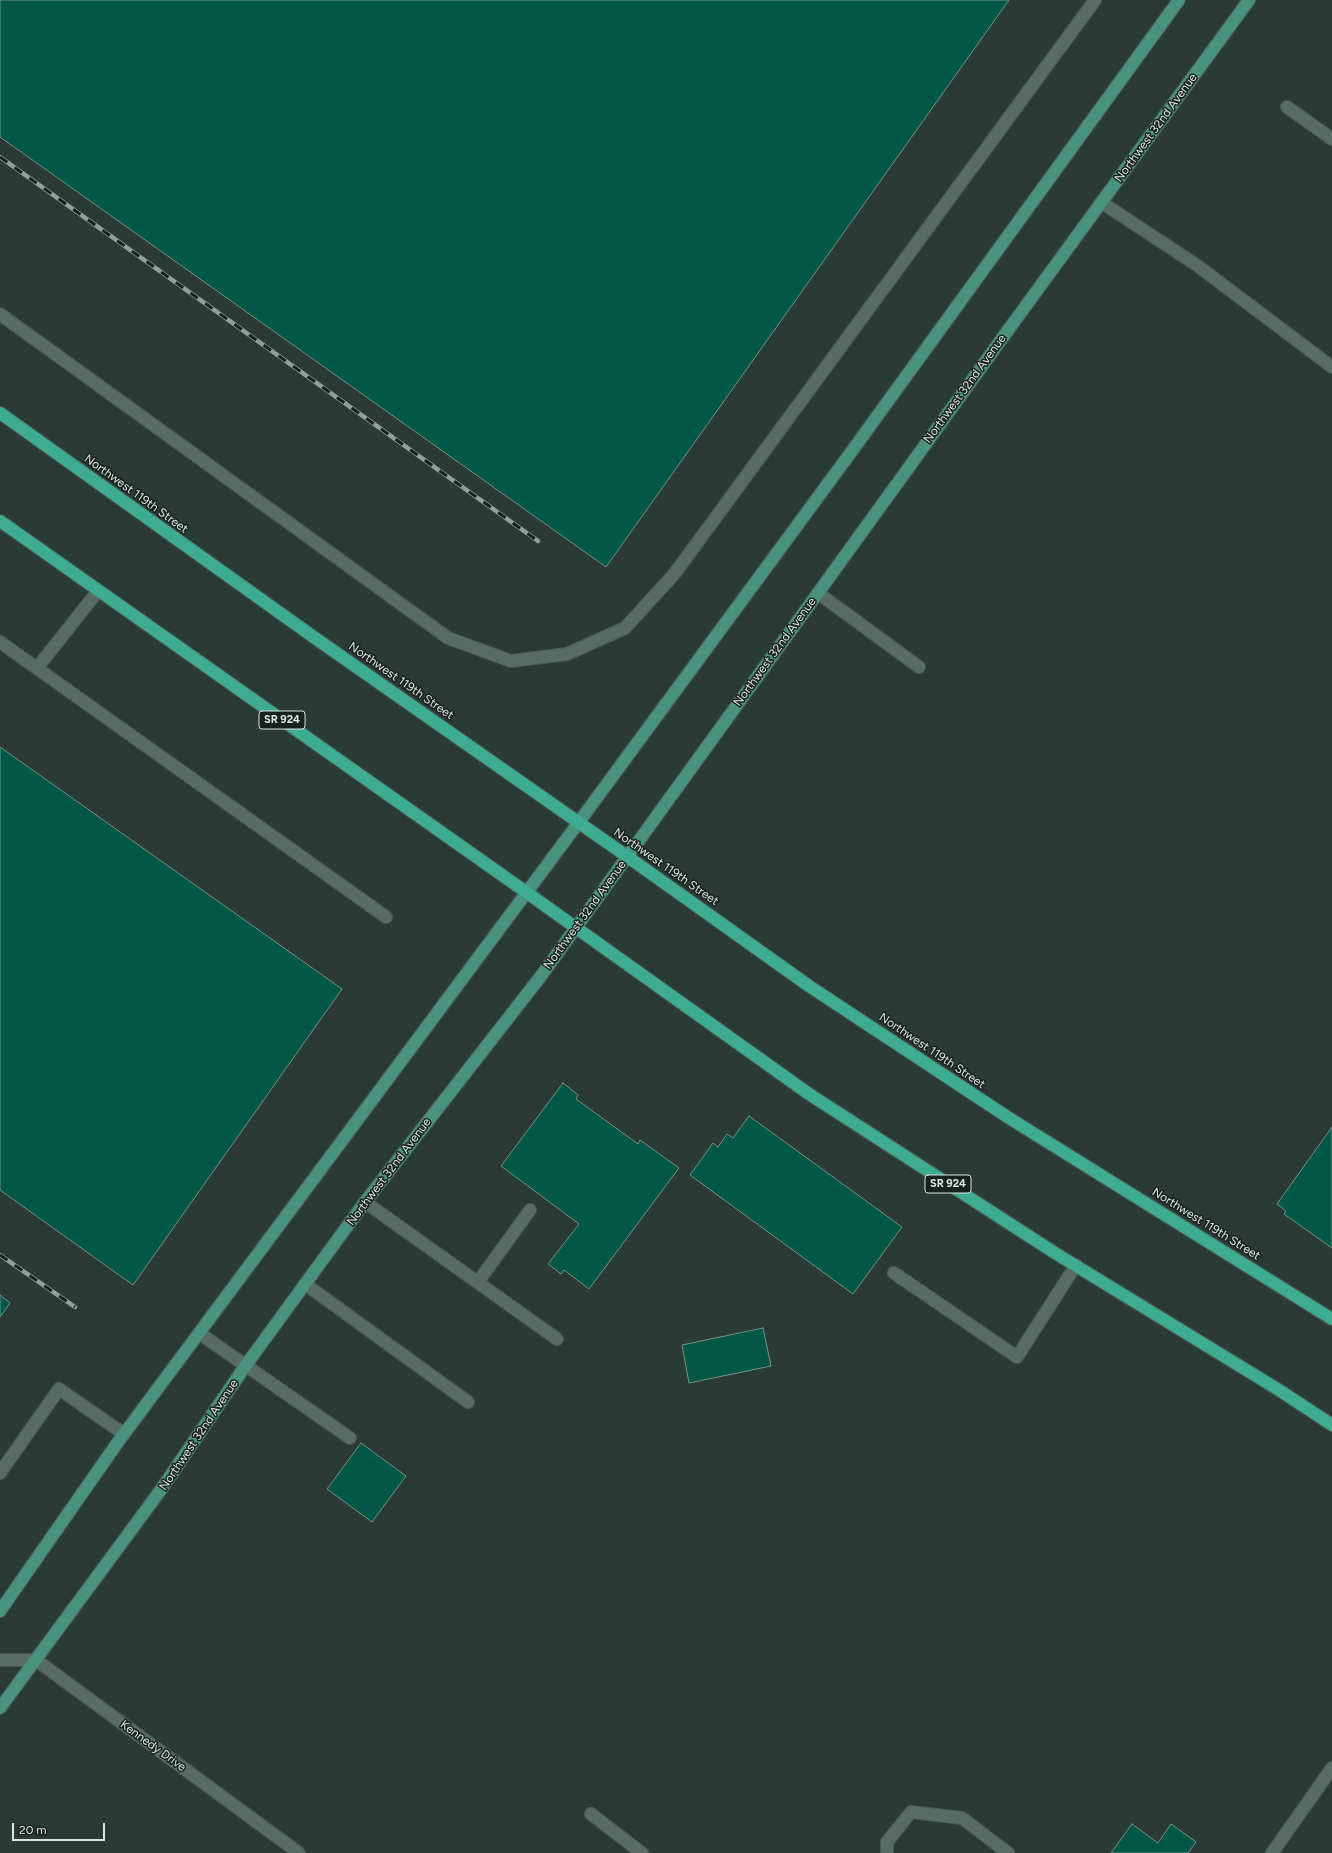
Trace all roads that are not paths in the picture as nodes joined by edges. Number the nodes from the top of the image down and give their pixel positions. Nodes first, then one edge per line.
1 (1095, 0) edge
2 (1179, 0) edge
3 (1249, 0) edge
4 (1287, 107) dead end
5 (1332, 139) edge
6 (1101, 202) junction
7 (0, 314) edge
8 (1332, 367) edge
9 (0, 413) edge
10 (0, 521) edge
11 (98, 591) junction
12 (818, 593) junction
13 (0, 642) edge
14 (919, 667) dead end
15 (37, 668) junction
16 (579, 822) junction
17 (628, 857) junction
18 (526, 892) junction
19 (386, 917) dead end
20 (575, 927) junction
21 (365, 1202) junction
22 (530, 1210) dead end
23 (1076, 1265) junction
24 (894, 1273) dead end
25 (478, 1282) junction
26 (305, 1284) junction
27 (1332, 1319) edge
28 (199, 1334) junction
29 (557, 1339) dead end
30 (246, 1365) junction
31 (468, 1402) dead end
32 (1332, 1425) edge
33 (124, 1434) junction
34 (350, 1438) dead end
35 (0, 1473) edge
36 (0, 1611) edge
37 (0, 1660) edge
38 (36, 1660) junction
39 (0, 1708) edge
40 (1332, 1768) edge
41 (590, 1814) dead end
42 (299, 1853) edge
43 (642, 1853) edge
44 (887, 1853) edge
45 (1008, 1853) edge
46 (1272, 1853) edge

1 - 7 street
2 - 16 main road
3 - 6 main road, Northwest 32nd Avenue
4 - 5 street
6 - 8 street
6 - 12 main road, Northwest 32nd Avenue
9 - 16 highway, Northwest 119th Street
10 - 11 highway, SR 924
11 - 15 street
11 - 18 highway, SR 924
12 - 14 street
12 - 17 main road, Northwest 32nd Avenue
13 - 15 street
15 - 19 street
16 - 17 highway, Northwest 119th Street
16 - 18 main road
17 - 20 main road, Northwest 32nd Avenue
17 - 27 highway, Northwest 119th Street
18 - 20 highway, SR 924
18 - 28 main road
20 - 21 main road, Northwest 32nd Avenue
20 - 23 highway, SR 924
21 - 25 street
21 - 26 main road, Northwest 32nd Avenue
22 - 25 street
23 - 24 street
23 - 32 highway, SR 924
25 - 29 street
26 - 30 main road, Northwest 32nd Avenue
26 - 31 street
28 - 30 street
28 - 33 main road
30 - 34 street
30 - 38 main road, Northwest 32nd Avenue
33 - 35 street
33 - 36 main road
37 - 38 street
38 - 39 main road, Northwest 32nd Avenue
38 - 42 street, Kennedy Drive
40 - 46 street
41 - 43 street
44 - 45 street

